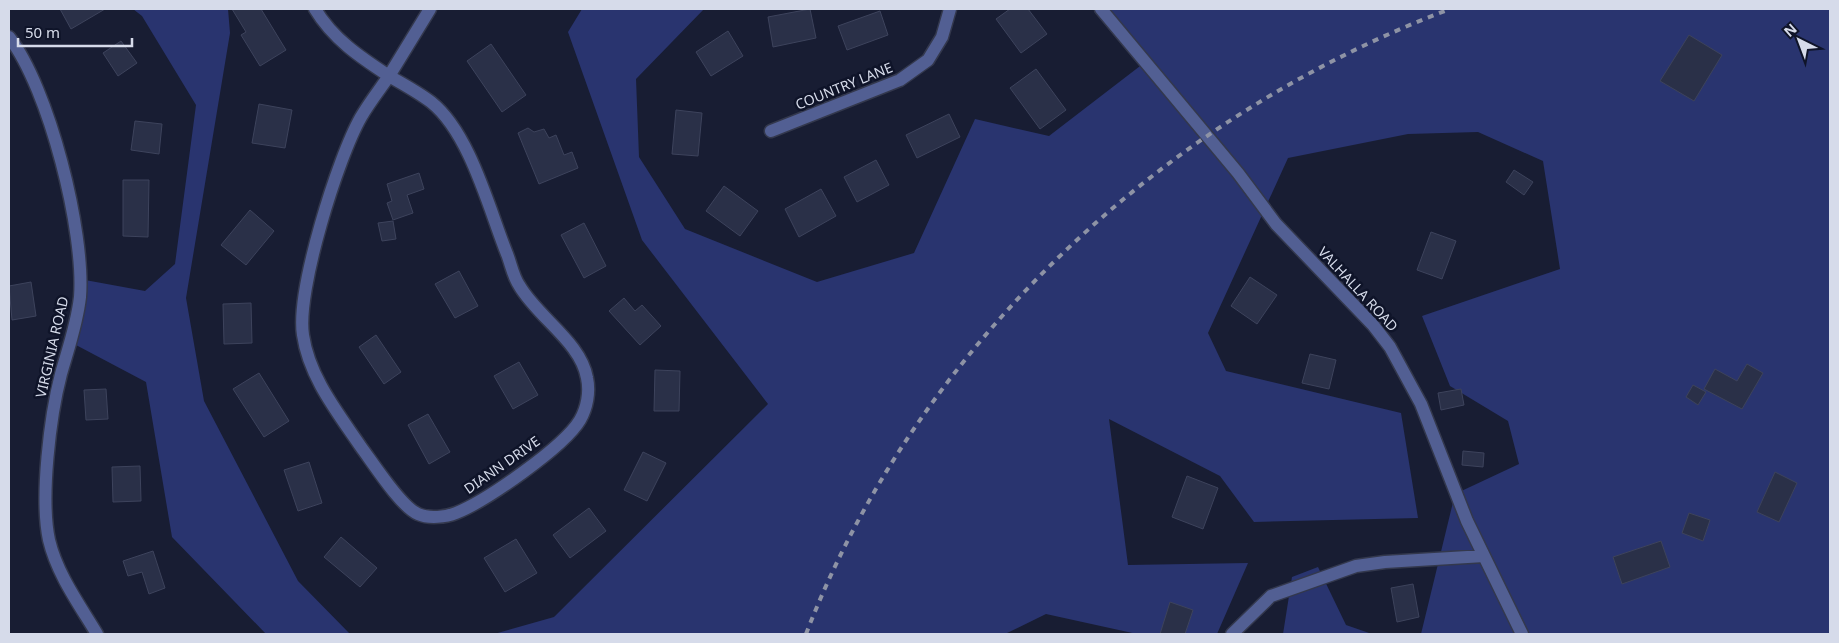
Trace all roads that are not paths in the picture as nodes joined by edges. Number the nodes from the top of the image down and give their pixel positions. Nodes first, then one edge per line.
1 (315, 9) edge
2 (430, 9) edge
3 (950, 9) edge
4 (1101, 9) edge
5 (9, 37) edge
6 (389, 76) junction
7 (771, 131) dead end
8 (1484, 556) junction
9 (97, 634) edge
10 (1232, 634) edge
11 (1522, 634) edge

1 - 6 street, DIANN DRIVE
2 - 6 street
3 - 7 street, COUNTRY LANE
4 - 8 street, VALHALLA ROAD
5 - 9 street, VIRGINIA ROAD
6 - 6 street, DIANN DRIVE
8 - 10 street
8 - 11 street, VALHALLA ROAD

